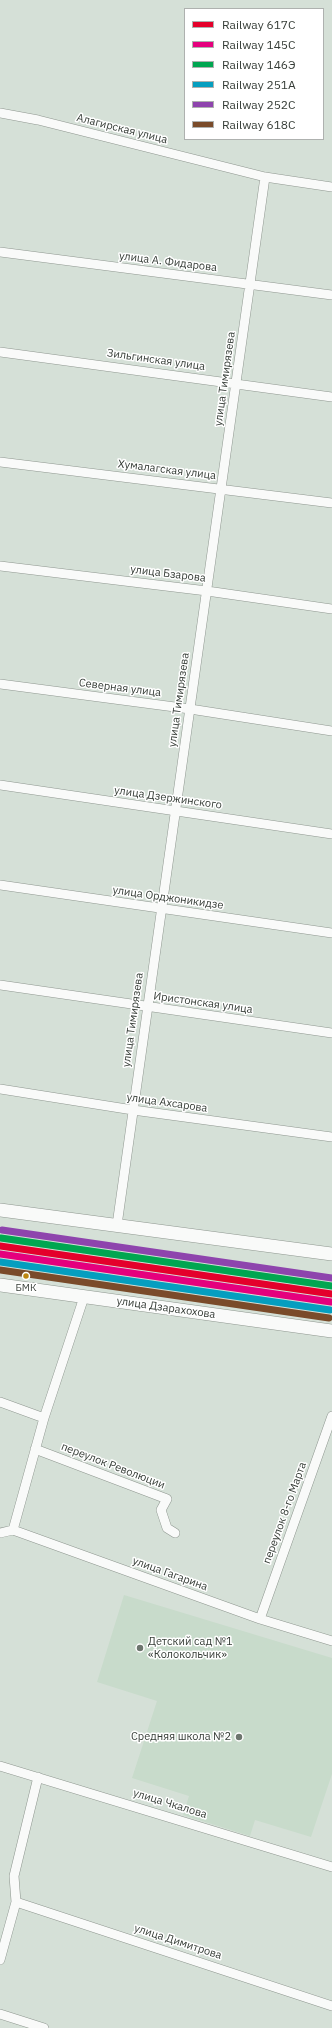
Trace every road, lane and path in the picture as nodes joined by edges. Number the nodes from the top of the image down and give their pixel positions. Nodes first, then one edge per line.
1 (0, 113) edge
2 (265, 177) junction
3 (332, 187) edge
4 (0, 252) edge
5 (250, 284) junction
6 (332, 295) edge
7 (0, 352) edge
8 (236, 383) junction
9 (332, 397) edge
10 (0, 462) edge
11 (221, 489) junction
12 (332, 503) edge
13 (0, 566) edge
14 (206, 591) junction
15 (332, 609) edge
16 (0, 684) edge
17 (190, 709) junction
18 (332, 731) edge
19 (0, 785) edge
20 (175, 811) junction
21 (332, 834) edge
22 (0, 885) edge
23 (161, 909) junction
24 (332, 933) edge
25 (0, 985) edge
26 (147, 1007) junction
27 (332, 1033) edge
28 (0, 1089) edge
29 (133, 1110) junction
30 (332, 1137) edge
31 (0, 1210) edge
32 (117, 1225) junction
33 (332, 1254) edge
34 (0, 1285) edge
35 (84, 1297) junction
36 (332, 1331) edge
37 (0, 1402) edge
38 (332, 1416) edge
39 (44, 1418) junction
40 (35, 1449) junction
41 (13, 1530) junction
42 (0, 1533) edge
43 (175, 1533) dead end
44 (260, 1619) junction
45 (332, 1641) edge
46 (0, 1766) edge
47 (38, 1777) junction
48 (332, 1867) edge
49 (16, 1902) junction
50 (0, 1960) edge
51 (332, 2006) edge
52 (0, 2014) edge
53 (44, 2028) edge

1 - 2 street, Алагирская улица
2 - 3 street, Алагирская улица
2 - 5 street, улица Тимирязева
4 - 5 street, улица А. Фидарова
5 - 6 street, улица А. Фидарова
5 - 8 street, улица Тимирязева
7 - 8 street, Зильгинская улица
8 - 9 street, Зильгинская улица
8 - 11 street, улица Тимирязева
10 - 11 street, Хумалагская улица
11 - 12 street, Хумалагская улица
11 - 14 street, улица Тимирязева
13 - 14 street, улица Бзарова
14 - 15 street, улица Бзарова
14 - 17 street, улица Тимирязева
16 - 17 street, Северная улица
17 - 18 street, Северная улица
17 - 20 street, улица Тимирязева
19 - 20 street, улица Дзержинского
20 - 21 street, улица Дзержинского
20 - 23 street, улица Тимирязева
22 - 23 street, улица Орджоникидзе
23 - 24 street, улица Орджоникидзе
23 - 26 street, улица Тимирязева
25 - 26 street, Иристонская улица
26 - 27 street, Иристонская улица
26 - 29 street, улица Тимирязева
28 - 29 street, улица Ахсарова
29 - 30 street, улица Ахсарова
29 - 32 street, улица Тимирязева
31 - 32 street
32 - 33 street
34 - 35 street, улица Дзарахохова
35 - 36 street, улица Дзарахохова
35 - 39 street
37 - 39 street
38 - 44 street, переулок 8-го Марта
39 - 40 street
40 - 41 street
40 - 43 street, переулок Революции
41 - 42 street
41 - 44 street, улица Гагарина
44 - 45 street, улица Гагарина
46 - 47 street, улица Чкалова
47 - 48 street, улица Чкалова
47 - 49 street
49 - 50 street
49 - 51 street, улица Димитрова
52 - 53 street

